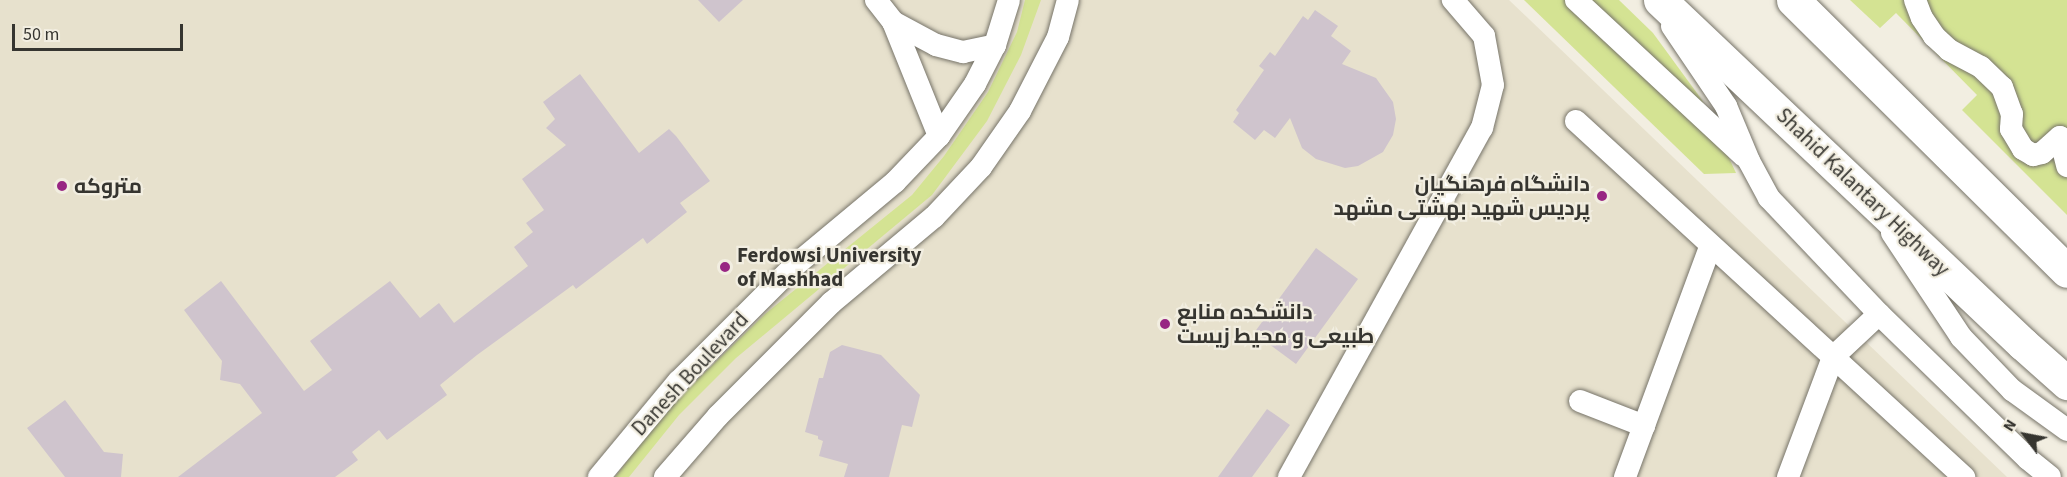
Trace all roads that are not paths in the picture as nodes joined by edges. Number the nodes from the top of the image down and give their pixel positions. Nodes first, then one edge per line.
1 (876, 0) edge
2 (1009, 0) edge
3 (1068, 0) edge
4 (1453, 0) edge
5 (1576, 0) edge
6 (1655, 0) edge
7 (1660, 0) edge
8 (1793, 0) edge
9 (1914, 0) edge
10 (893, 22) junction
11 (995, 45) junction
12 (1576, 122) dead end
13 (939, 136) junction
14 (1749, 161) junction
15 (2067, 166) edge
16 (1870, 199) junction
17 (1711, 245) junction
18 (2067, 271) edge
19 (1880, 314) junction
20 (1833, 357) junction
21 (2067, 382) edge
22 (1580, 401) dead end
23 (1644, 426) junction
24 (2067, 430) edge
25 (598, 477) edge
26 (665, 477) edge
27 (1289, 477) edge
28 (1625, 477) edge
29 (1788, 477) edge
30 (1964, 477) edge
31 (2050, 477) edge

1 - 10 street
2 - 11 street, Danesh Boulevard
3 - 26 street
4 - 27 street
5 - 14 street
6 - 14 street
7 - 16 highway, Shahid Kalantary Highway
8 - 18 highway
9 - 15 street
10 - 11 street
10 - 13 street
11 - 13 street, Danesh Boulevard
12 - 17 street
13 - 25 street, Danesh Boulevard
14 - 19 street
16 - 21 highway, Shahid Kalantary Highway
16 - 24 street
17 - 20 street
17 - 23 street
19 - 20 street
19 - 31 street
20 - 29 street
20 - 30 street
22 - 23 street
23 - 28 street

